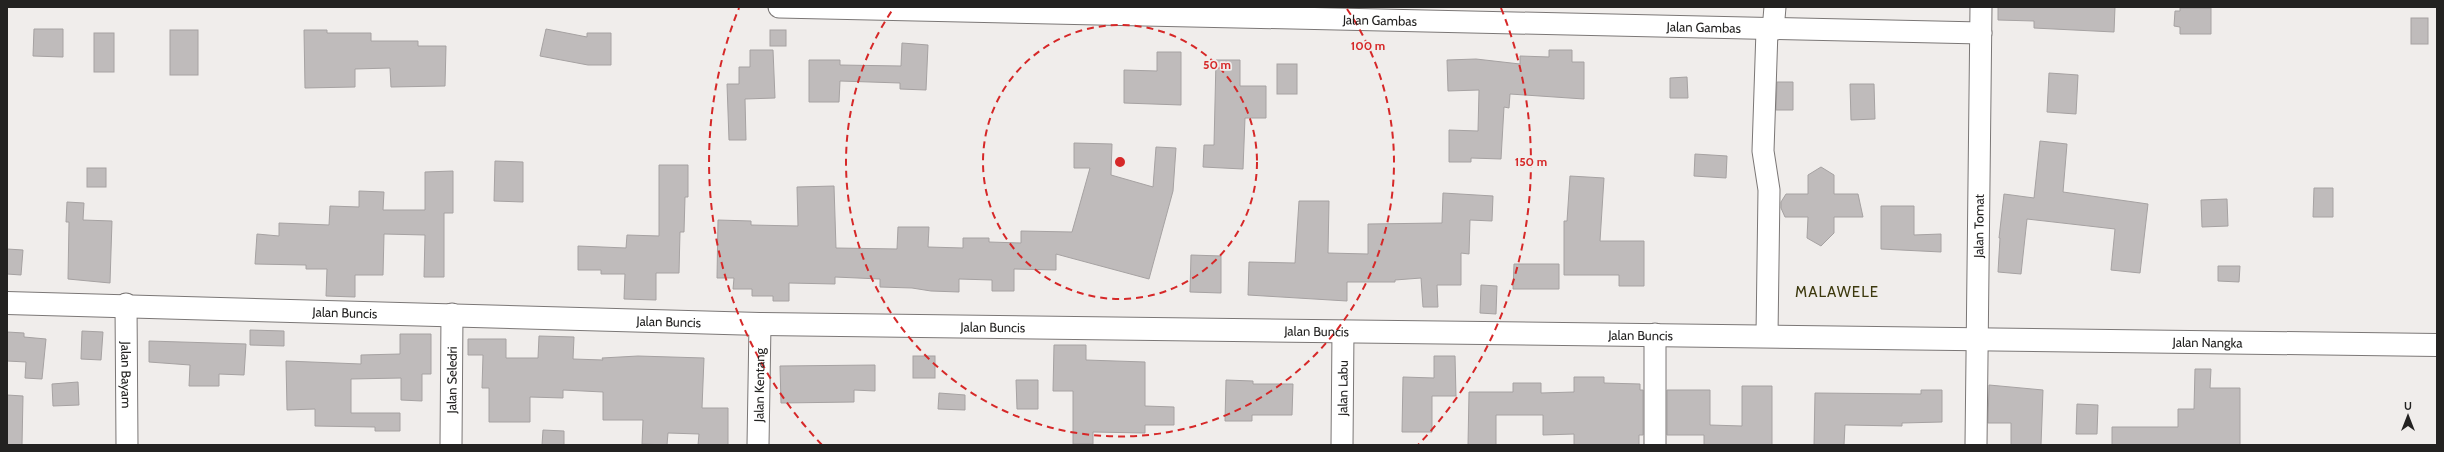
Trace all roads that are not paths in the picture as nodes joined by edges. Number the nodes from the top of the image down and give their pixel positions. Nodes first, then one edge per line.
1 (779, 7) edge
2 (1775, 7) edge
3 (1981, 7) edge
4 (1301, 13) edge
5 (1770, 30) junction
6 (1981, 33) junction
7 (7, 303) edge
8 (126, 304) junction
9 (452, 314) junction
10 (760, 324) junction
11 (1343, 331) junction
12 (1655, 334) junction
13 (1767, 335) junction
14 (1978, 339) junction
15 (2437, 345) edge
16 (127, 445) edge
17 (451, 445) edge
18 (758, 445) edge
19 (1342, 445) edge
20 (1655, 445) edge
21 (1976, 445) edge

1 - 4 street, Jalan Gambas
2 - 5 street
3 - 6 street, Jalan Tomat
4 - 5 street, Jalan Gambas
5 - 6 street, Jalan Gambas
5 - 13 street
6 - 14 street, Jalan Tomat
7 - 8 street, Jalan Buncis
8 - 9 street, Jalan Buncis
8 - 16 street, Jalan Bayam
9 - 10 street, Jalan Buncis
9 - 17 street, Jalan Seledri
10 - 11 street, Jalan Buncis
10 - 18 street, Jalan Kentang
11 - 12 street, Jalan Buncis
11 - 19 street, Jalan Labu
12 - 13 street, Jalan Buncis
12 - 20 street
13 - 14 street, Jalan Buncis
14 - 15 street, Jalan Nangka
14 - 21 street, Jalan Tomat

